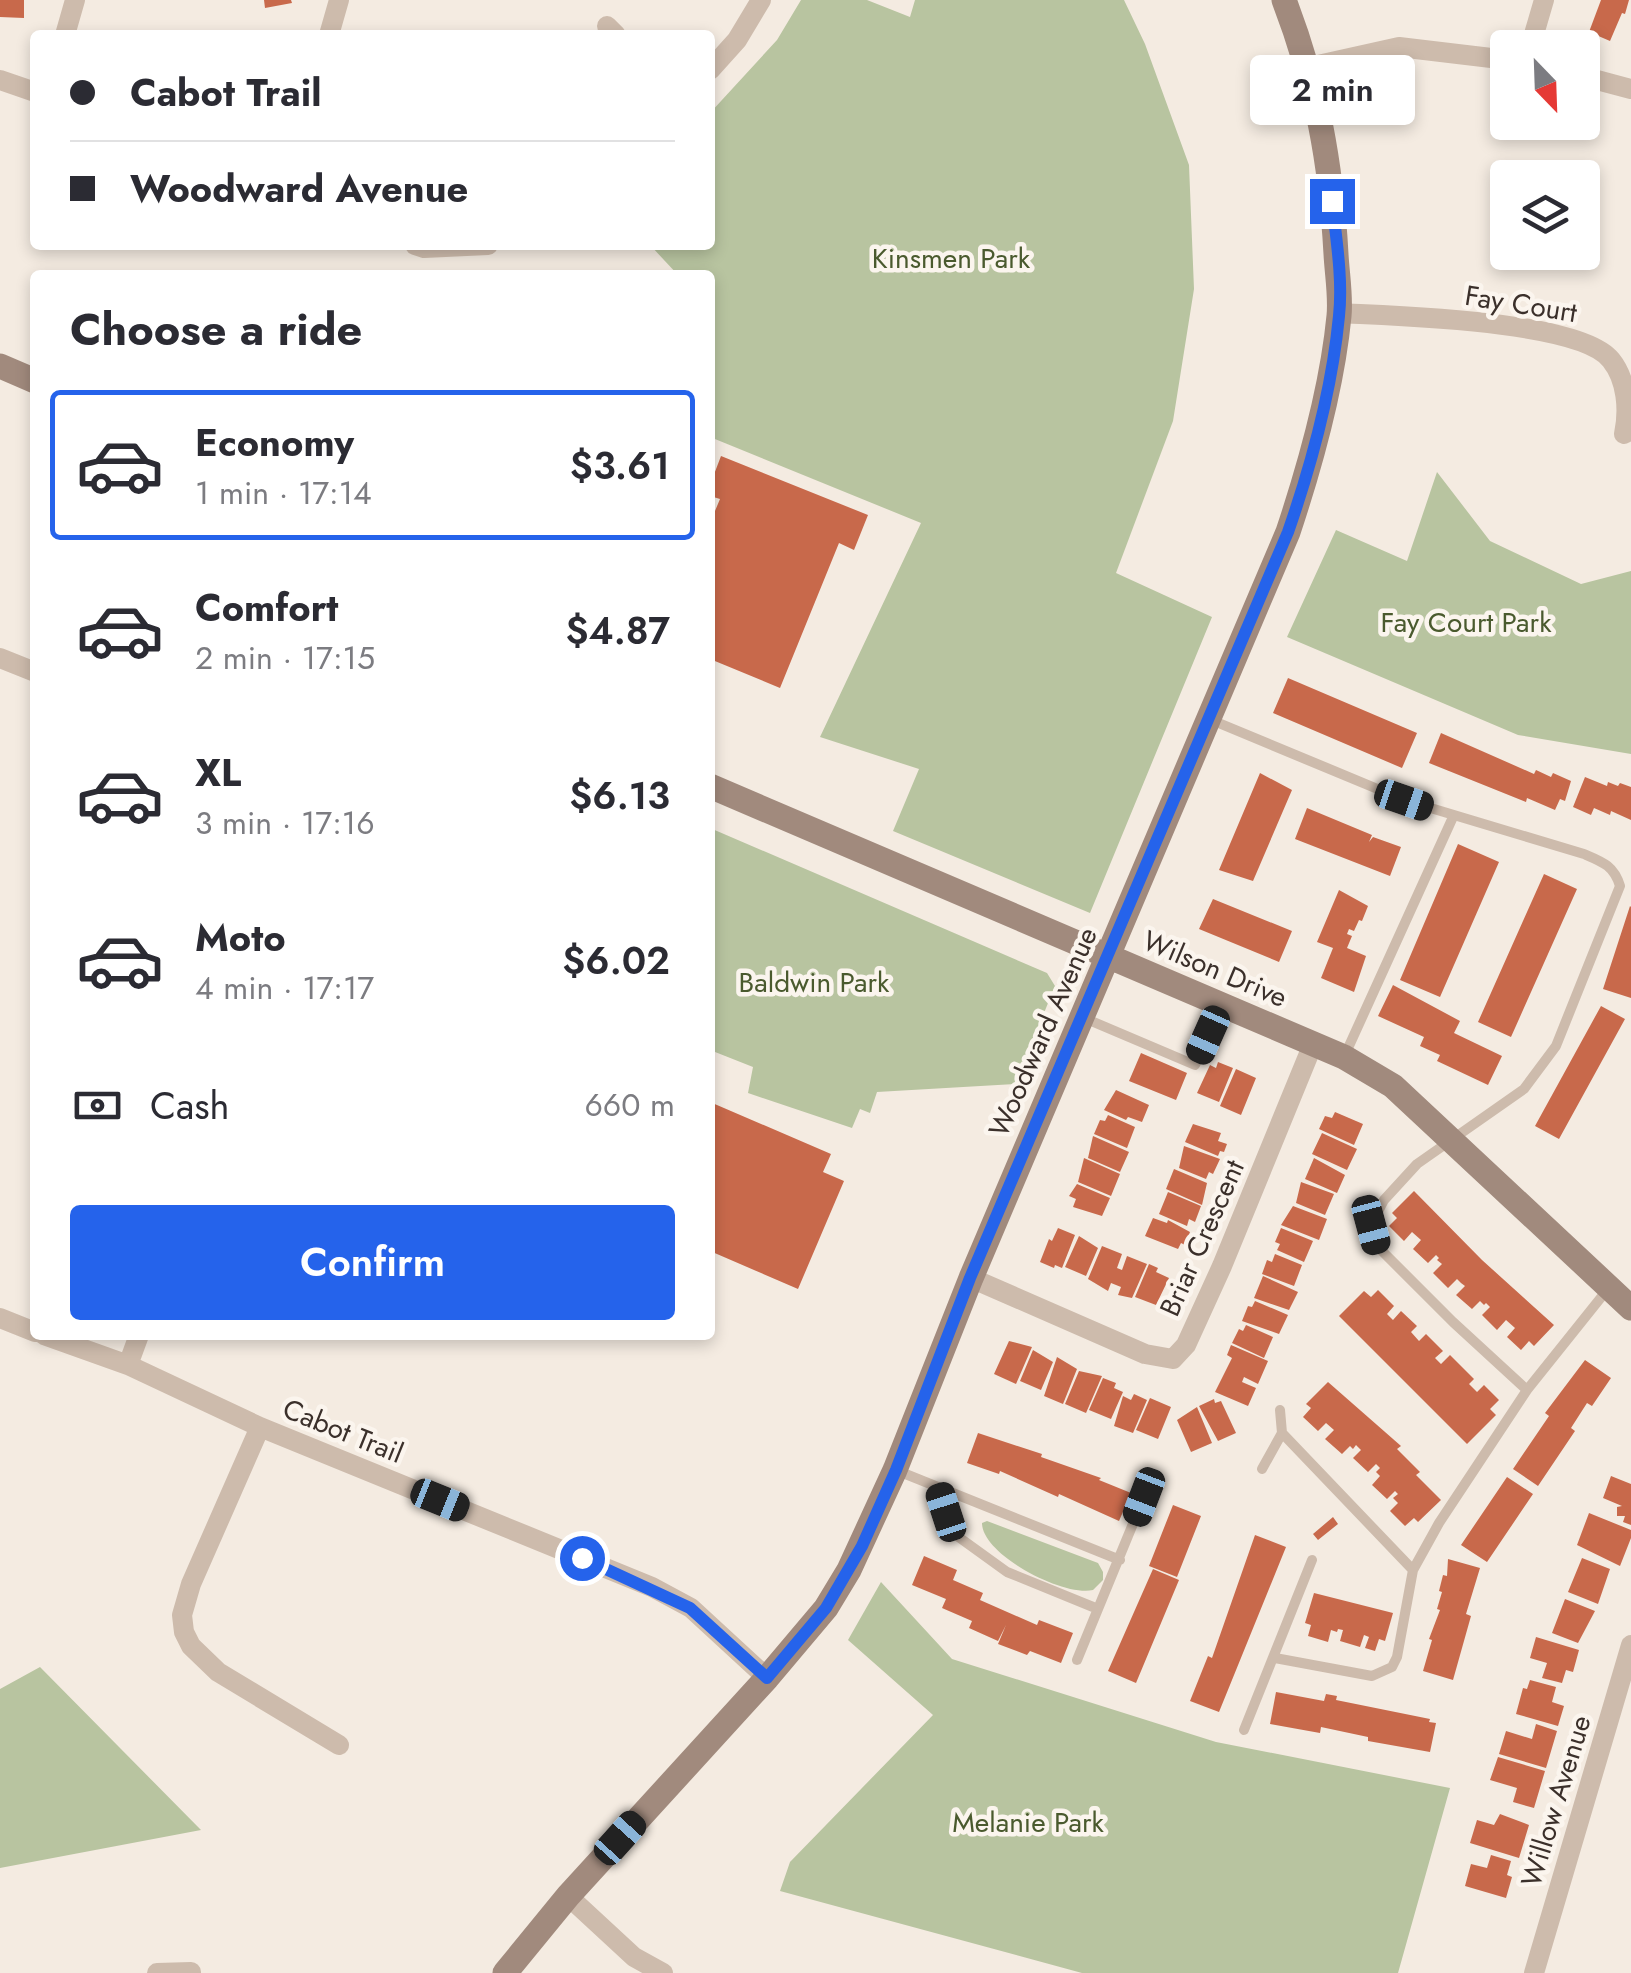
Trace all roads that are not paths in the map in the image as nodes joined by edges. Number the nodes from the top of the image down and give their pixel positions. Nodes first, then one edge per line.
1 (74, 0) edge
2 (339, 0) edge
3 (760, 0) edge
4 (1284, 0) edge
5 (1544, 0) edge
6 (66, 30) edge
7 (330, 30) edge
8 (1535, 30) edge
9 (1490, 56) edge
10 (715, 64) edge
11 (1309, 67) junction
12 (0, 80) edge
13 (1600, 80) edge
14 (1631, 88) edge
15 (30, 90) edge
16 (1340, 313) junction
17 (0, 366) edge
18 (30, 379) edge
19 (1624, 434) dead end
20 (0, 658) edge
21 (30, 670) edge
22 (1208, 718) junction
23 (715, 788) edge
24 (1453, 817) junction
25 (1110, 957) junction
26 (1222, 1005) junction
27 (1083, 1018) junction
28 (1313, 1044) junction
29 (1344, 1057) junction
30 (1454, 1139) junction
31 (970, 1278) junction
32 (1607, 1289) junction
33 (1631, 1308) edge
34 (0, 1318) edge
35 (30, 1330) edge
36 (58, 1340) edge
37 (137, 1340) edge
38 (128, 1365) junction
39 (1527, 1390) junction
40 (1280, 1410) dead end
41 (260, 1426) junction
42 (1282, 1433) junction
43 (1262, 1469) dead end
44 (896, 1470) junction
45 (938, 1490) junction
46 (1144, 1497) dead end
47 (1120, 1560) junction
48 (1312, 1560) dead end
49 (1413, 1570) junction
50 (1098, 1609) junction
51 (1631, 1645) edge
52 (1275, 1658) junction
53 (1076, 1660) dead end
54 (767, 1678) junction
55 (1244, 1730) dead end
56 (339, 1744) dead end
57 (568, 1896) junction
58 (191, 1972) edge
59 (157, 1973) edge
60 (505, 1973) edge
61 (663, 1973) edge
62 (1534, 1973) edge

1 - 6 street
2 - 7 street
3 - 10 street
4 - 11 street, Woodward Avenue
5 - 8 street
9 - 11 street
11 - 16 street, Woodward Avenue
12 - 15 street
13 - 14 street
16 - 19 street, Fay Court
16 - 22 street, Woodward Avenue
17 - 18 street
20 - 21 street
22 - 24 lane
22 - 25 street, Woodward Avenue
23 - 25 street, Wilson Drive
24 - 29 lane
24 - 30 lane
25 - 26 street, Wilson Drive
25 - 27 street, Woodward Avenue
26 - 27 lane
26 - 28 street, Wilson Drive
27 - 31 street, Woodward Avenue
28 - 29 street, Wilson Drive
28 - 31 street, Briar Crescent
29 - 30 street, Wilson Drive
30 - 32 street, Wilson Drive
30 - 39 lane
31 - 44 street, Woodward Avenue
32 - 33 street, Wilson Drive
32 - 39 lane
34 - 35 street
36 - 38 street, Cabot Trail
37 - 38 street
38 - 41 street, Cabot Trail
39 - 49 lane
40 - 42 lane
41 - 54 street, Cabot Trail
41 - 56 street
42 - 43 lane
42 - 49 lane
44 - 45 lane
44 - 54 street, Woodward Avenue
45 - 47 lane
45 - 50 lane
46 - 47 lane
47 - 50 lane
48 - 52 lane
49 - 52 lane
50 - 53 lane
51 - 62 street, Willow Avenue
52 - 55 lane
54 - 57 street, Woodward Avenue
57 - 60 street, Woodward Avenue
57 - 61 street
58 - 59 street

